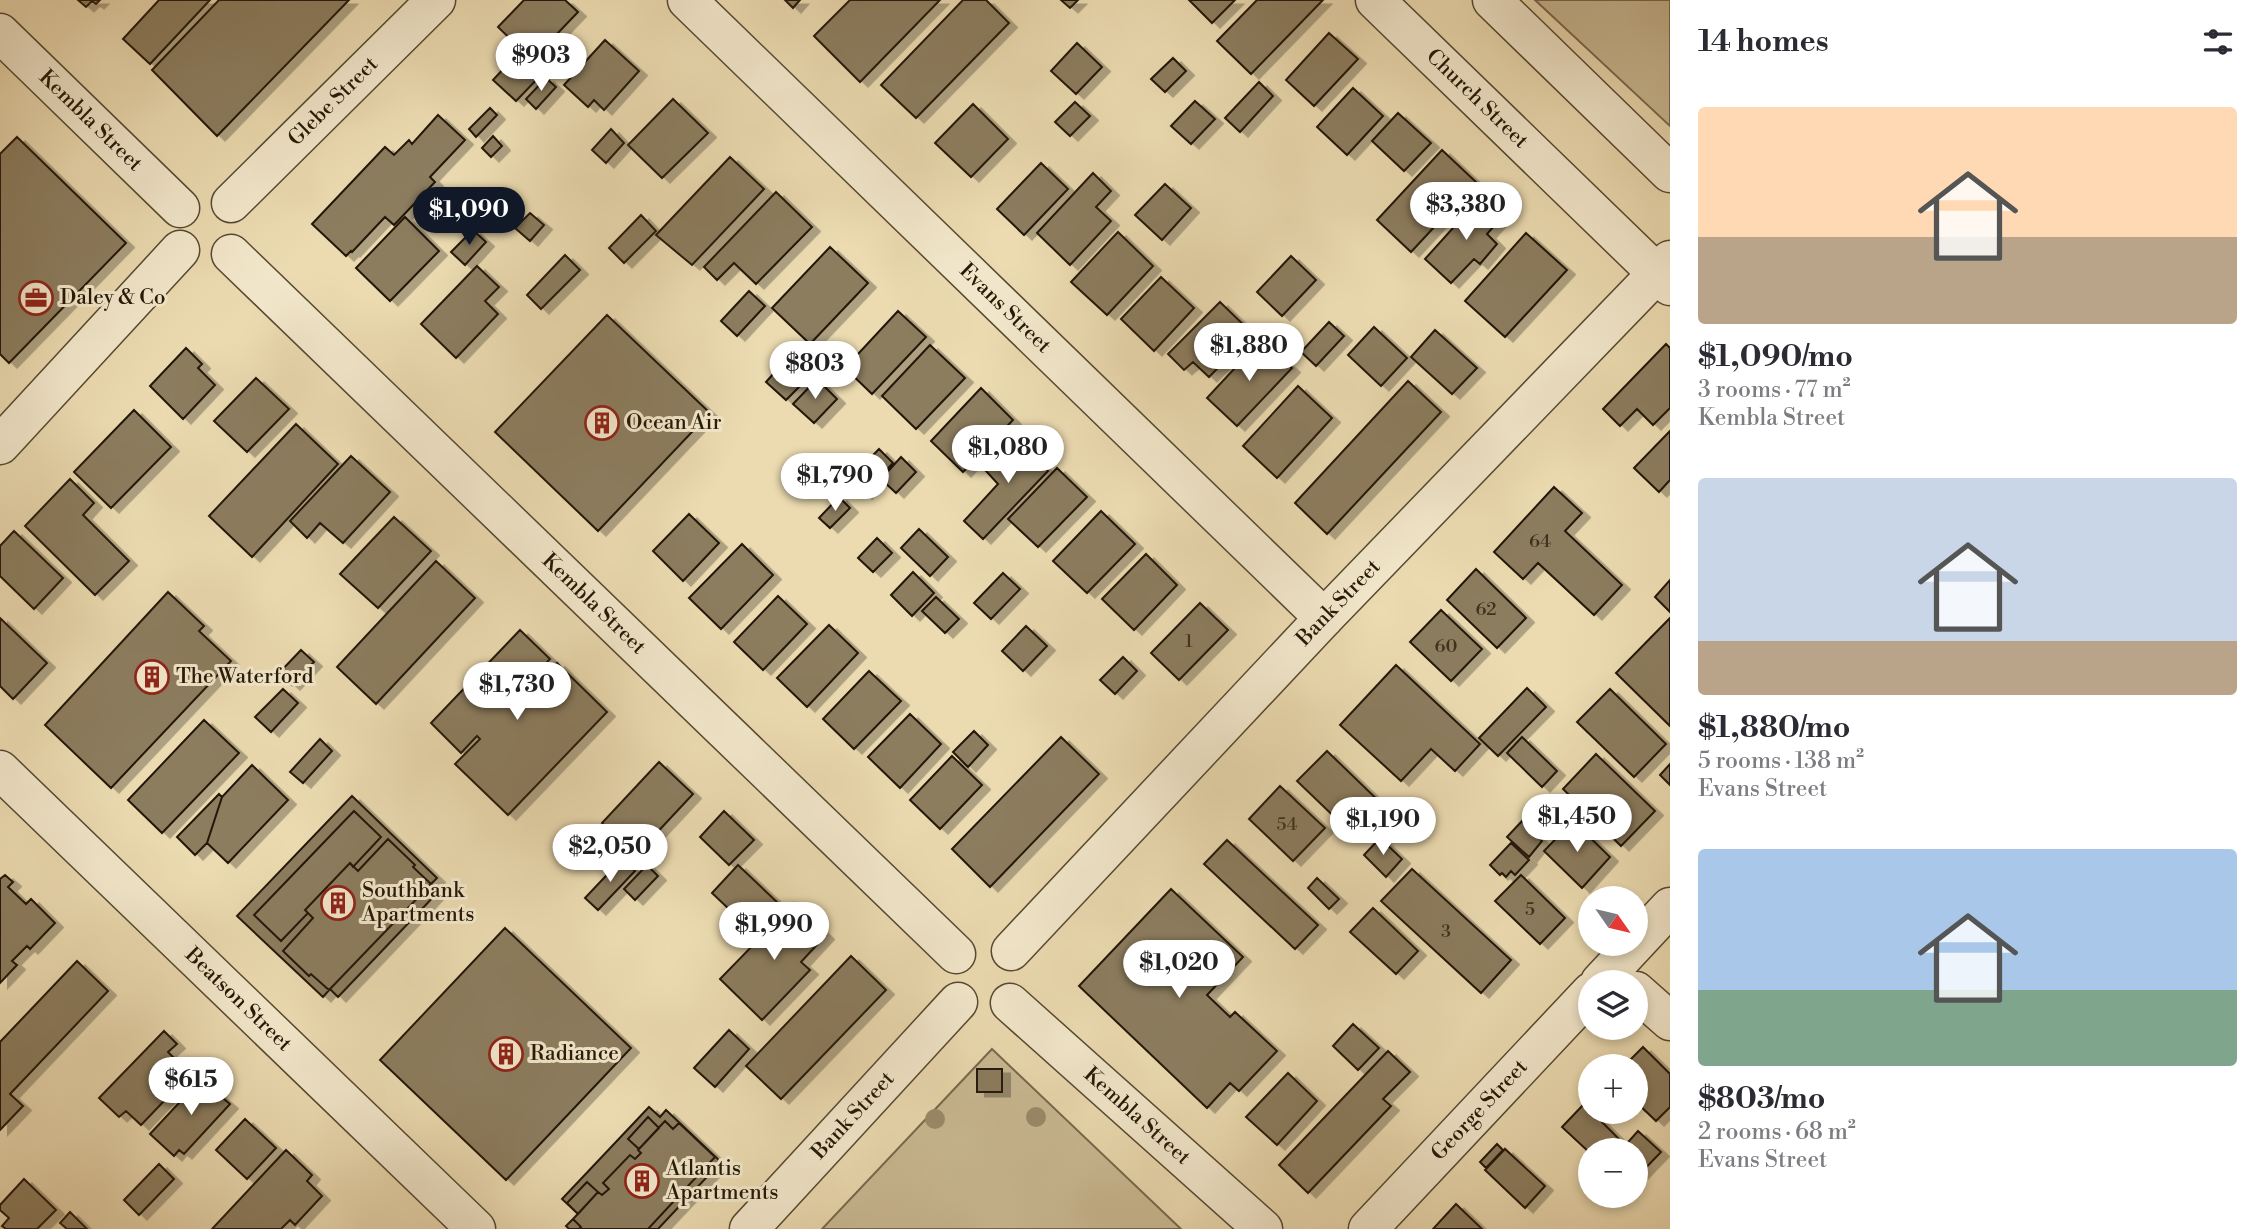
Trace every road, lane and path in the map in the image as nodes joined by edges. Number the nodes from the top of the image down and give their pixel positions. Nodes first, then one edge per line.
1 (436, 0) edge
2 (687, 0) edge
3 (1375, 0) edge
4 (1492, 0) edge
5 (0, 33) edge
6 (1670, 173) edge
7 (230, 203) junction
8 (180, 208) junction
9 (180, 250) junction
10 (231, 254) junction
11 (1666, 273) edge
12 (0, 445) edge
13 (1324, 618) junction
14 (0, 770) edge
15 (1665, 923) edge
16 (1011, 951) junction
17 (956, 954) junction
18 (1624, 970) edge
19 (958, 1002) junction
20 (1010, 1003) junction
21 (1648, 1006) edge
22 (1578, 1018) edge
23 (1670, 1021) edge
24 (477, 1229) edge
25 (749, 1229) edge
26 (1263, 1229) edge
27 (1368, 1229) edge

1 - 7 street, Glebe Street
2 - 13 street, Evans Street
3 - 11 street, Church Street
4 - 6 street
5 - 8 street, Kembla Street
7 - 8 street
7 - 10 street
8 - 9 street
9 - 10 street
9 - 12 street
10 - 17 street, Kembla Street
11 - 13 street, Bank Street
13 - 16 street, Bank Street
14 - 24 street, Beatson Street
15 - 18 street, George Street
16 - 17 street
16 - 20 street
17 - 19 street
19 - 20 street
19 - 25 street, Bank Street
20 - 26 street, Kembla Street
21 - 23 street
22 - 27 street, George Street

